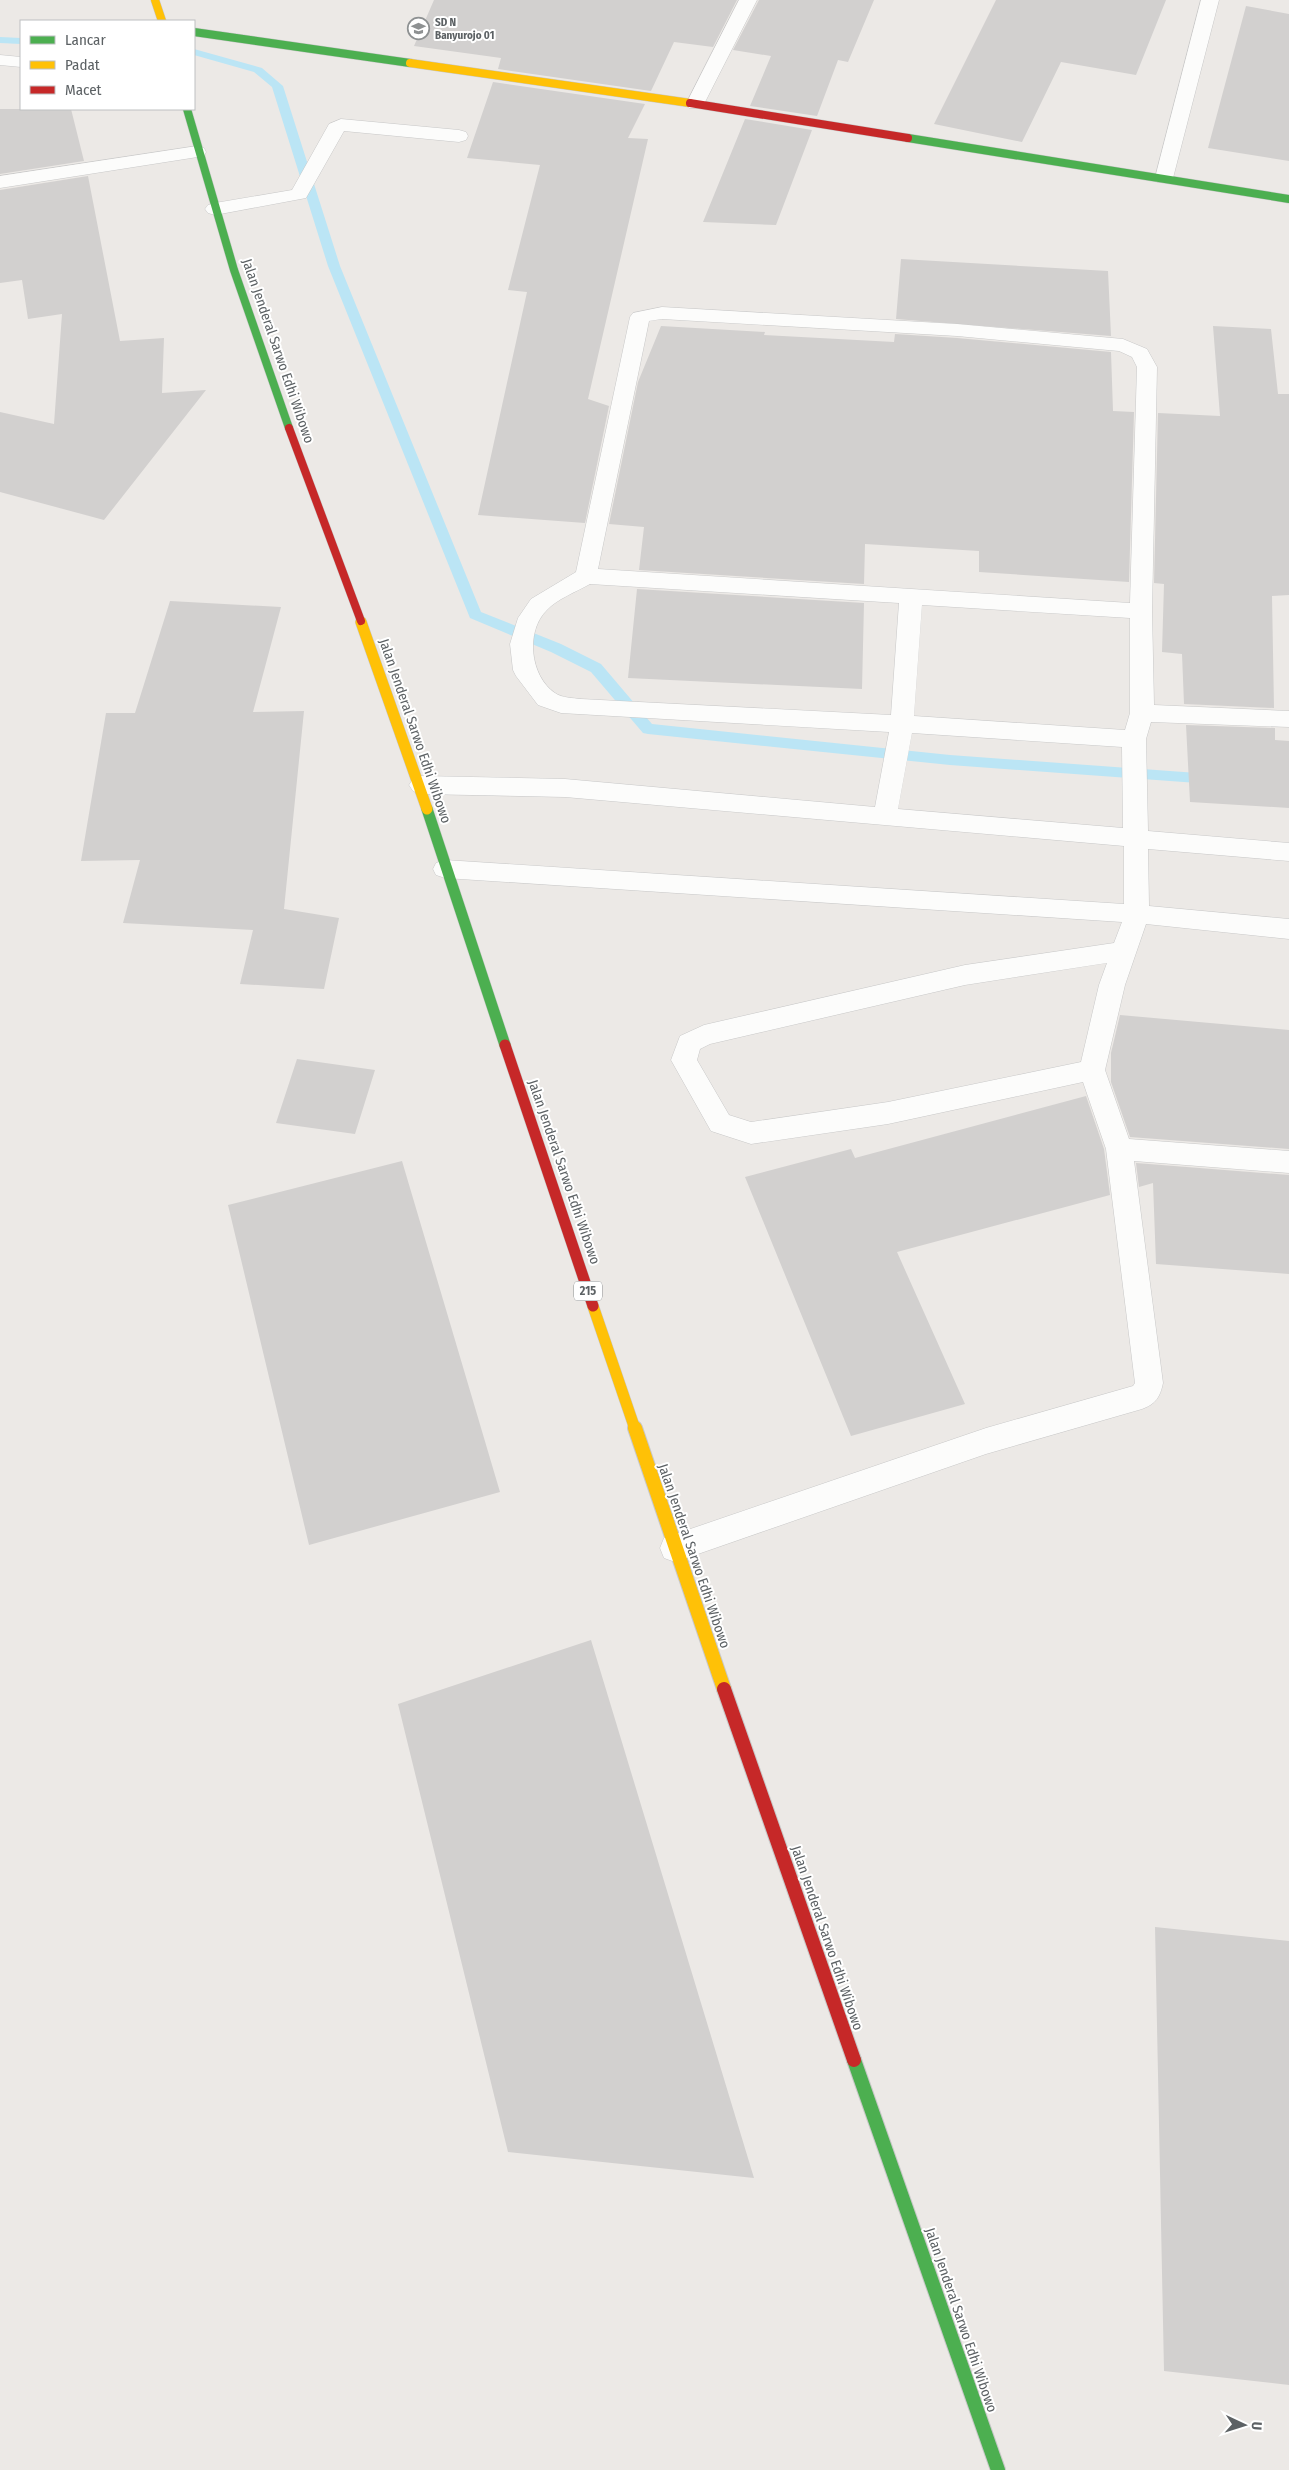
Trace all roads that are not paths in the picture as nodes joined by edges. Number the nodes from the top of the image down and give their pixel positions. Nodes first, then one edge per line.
1 (155, 0) edge
2 (748, 0) edge
3 (1210, 0) edge
4 (162, 20) edge
5 (195, 32) edge
6 (0, 60) edge
7 (20, 62) edge
8 (695, 104) junction
9 (187, 110) edge
10 (460, 136) dead end
11 (197, 152) junction
12 (1164, 178) junction
13 (0, 182) edge
14 (1289, 199) edge
15 (215, 208) junction
16 (586, 576) junction
17 (911, 598) junction
18 (1141, 611) junction
19 (1142, 713) junction
20 (1289, 719) edge
21 (902, 724) junction
22 (1134, 740) junction
23 (421, 785) junction
24 (885, 816) junction
25 (1134, 838) junction
26 (1289, 852) edge
27 (445, 869) junction
28 (1136, 914) junction
29 (1289, 929) edge
30 (1123, 951) junction
31 (1092, 1070) junction
32 (1119, 1149) junction
33 (1289, 1162) edge
34 (675, 1548) junction
35 (998, 2470) edge

1 - 4 main road
2 - 8 street
3 - 12 street
5 - 8 main road
6 - 7 street
8 - 12 main road
9 - 11 main road, Jalan Jenderal Sarwo Edhi Wibowo / 215
10 - 15 street
11 - 13 street
11 - 15 main road, Jalan Jenderal Sarwo Edhi Wibowo / 215
12 - 14 main road
15 - 23 main road, Jalan Jenderal Sarwo Edhi Wibowo / 215
16 - 17 street
16 - 18 street
16 - 21 street
17 - 18 street
17 - 21 street
18 - 19 street
19 - 20 street
19 - 22 street
21 - 22 street
21 - 24 street
22 - 25 street
23 - 24 street
23 - 27 main road, Jalan Jenderal Sarwo Edhi Wibowo / 215
24 - 25 street
25 - 26 street
25 - 28 street
27 - 28 street
27 - 34 main road, Jalan Jenderal Sarwo Edhi Wibowo / 215
28 - 29 street
28 - 30 street
30 - 31 street
30 - 31 street
31 - 32 street
32 - 33 street
32 - 34 street
34 - 35 main road, Jalan Jenderal Sarwo Edhi Wibowo / 215

